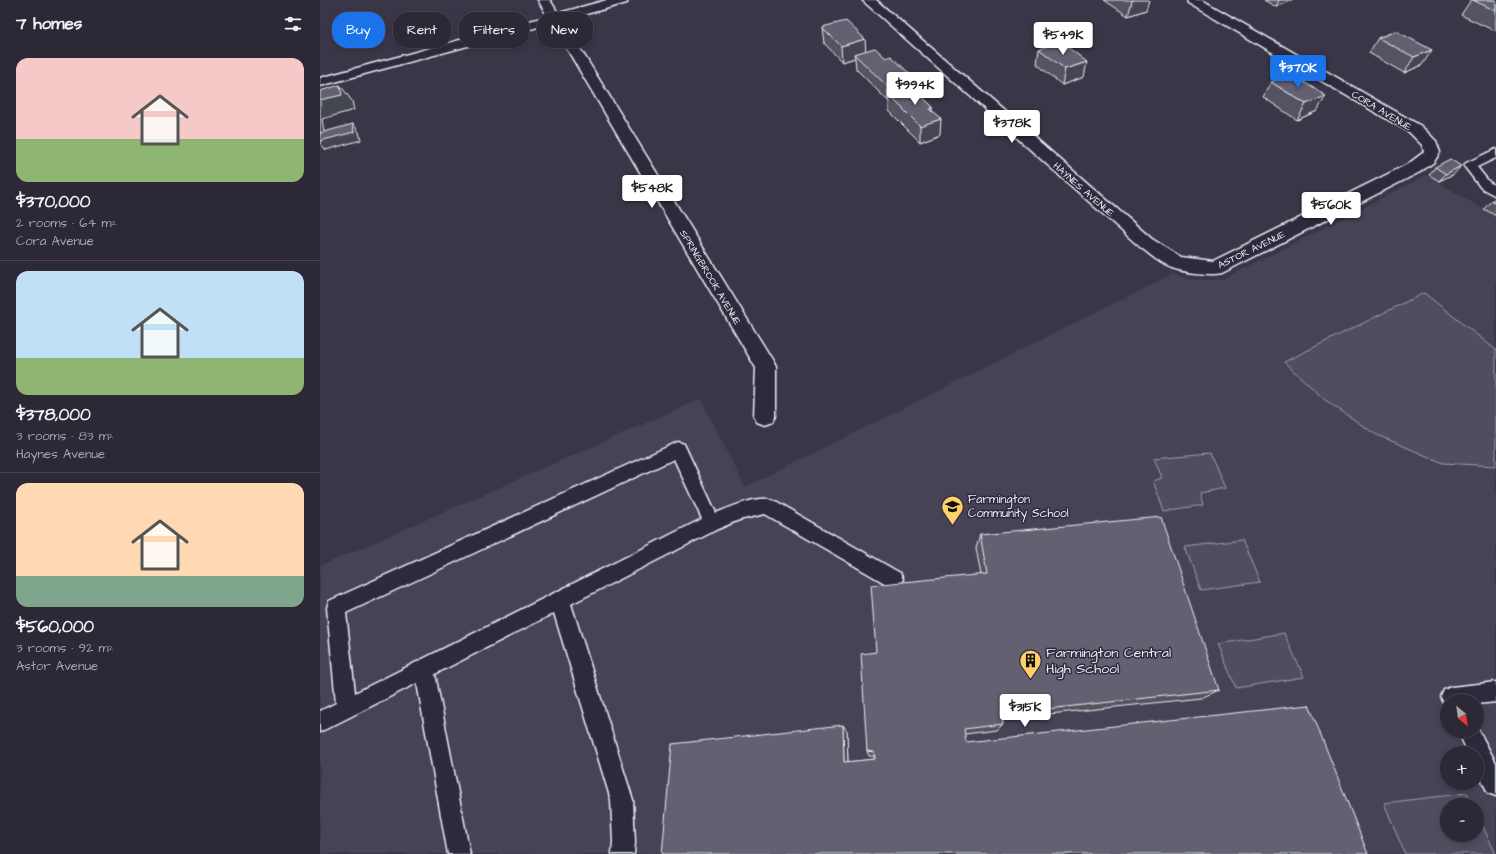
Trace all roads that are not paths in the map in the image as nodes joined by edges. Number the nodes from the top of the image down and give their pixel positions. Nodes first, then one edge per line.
1 (544, 0) edge
2 (622, 0) edge
3 (868, 0) edge
4 (1193, 0) edge
5 (551, 12) edge
6 (577, 12) edge
7 (537, 23) edge
8 (573, 48) edge
9 (320, 82) edge
10 (1424, 137) joint
11 (1496, 153) edge
12 (1496, 192) edge
13 (1177, 263) joint
14 (765, 416) dead end
15 (712, 523) junction
16 (894, 579) dead end
17 (560, 600) junction
18 (424, 669) junction
19 (1496, 692) edge
20 (1481, 694) edge
21 (347, 708) junction
22 (320, 722) edge
23 (1472, 738) edge
24 (1496, 785) edge
25 (459, 854) edge
26 (623, 854) edge

1 - 5 street, SPRINGBROOK AVENUE
2 - 6 street
3 - 13 street, HAYNES AVENUE
4 - 10 street, CORA AVENUE
7 - 9 street
8 - 14 street, SPRINGBROOK AVENUE
10 - 13 street, ASTOR AVENUE
11 - 12 lane
15 - 16 lane
15 - 17 lane
15 - 21 lane
17 - 18 lane
17 - 26 lane
18 - 21 lane
18 - 25 lane
19 - 20 lane
21 - 22 lane
23 - 24 lane

